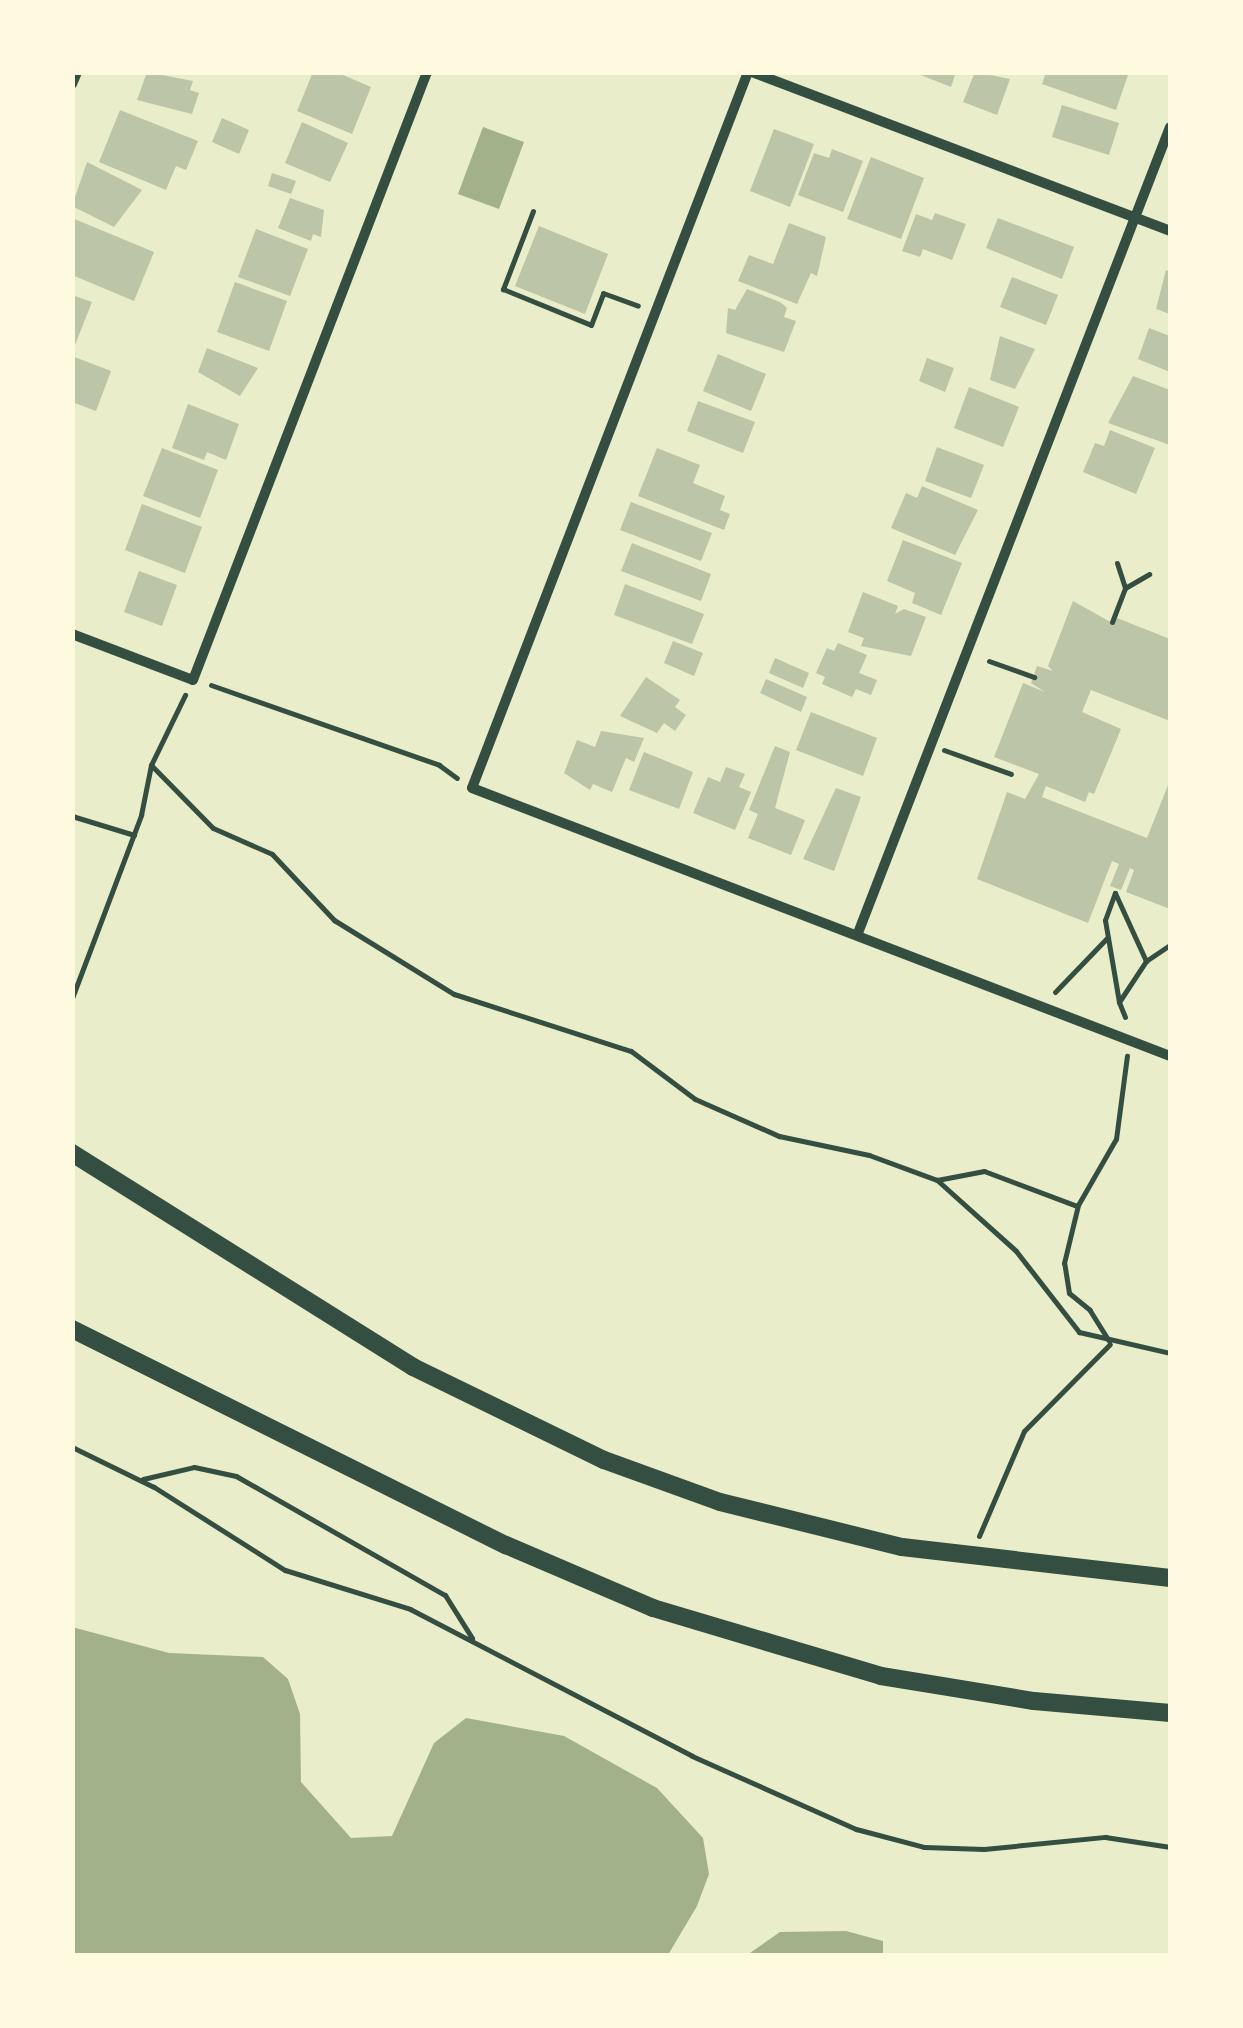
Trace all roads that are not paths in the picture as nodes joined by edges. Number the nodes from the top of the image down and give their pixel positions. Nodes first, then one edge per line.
1 (77, 72) edge
2 (427, 72) edge
3 (750, 72) edge
4 (72, 84) edge
5 (1170, 127) edge
6 (1136, 218) junction
7 (1170, 232) edge
8 (72, 634) edge
9 (858, 933) junction
10 (1170, 1056) edge
11 (72, 1153) edge
12 (72, 1330) edge
13 (1170, 1578) edge
14 (1170, 1713) edge

1 - 4 street
2 - 8 street
3 - 6 street
3 - 9 street
5 - 6 street
6 - 7 street
6 - 9 street
9 - 10 street
11 - 13 highway
12 - 14 highway

